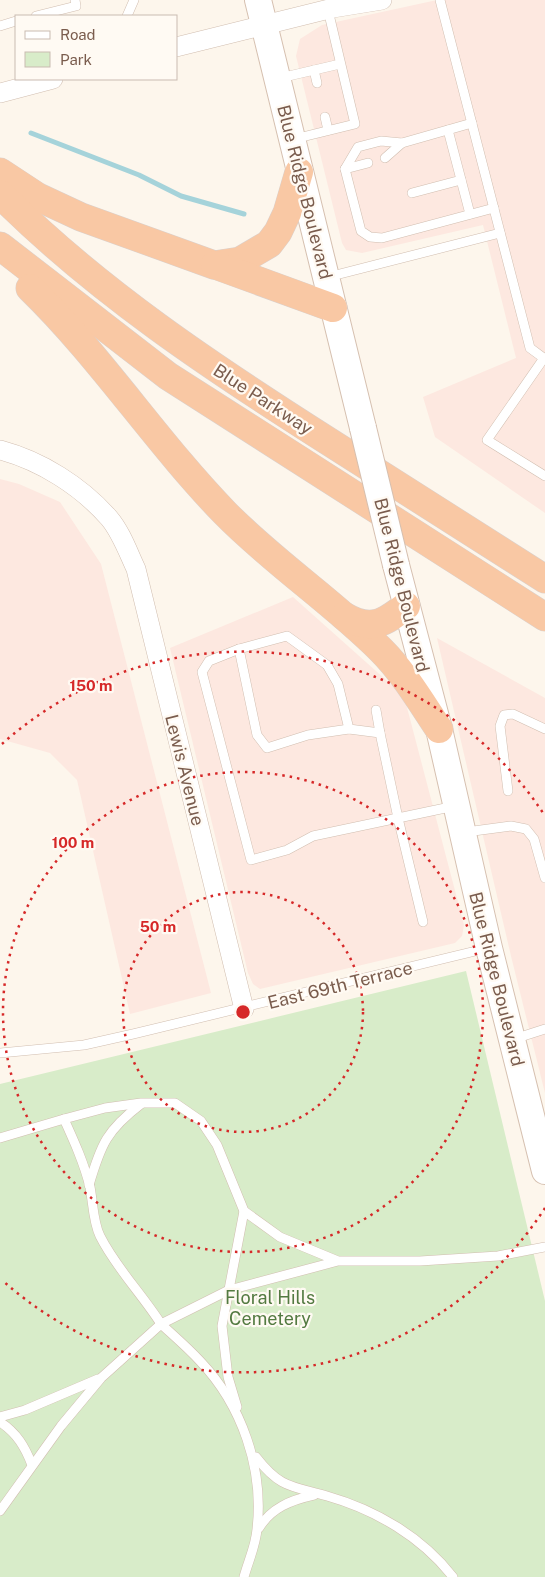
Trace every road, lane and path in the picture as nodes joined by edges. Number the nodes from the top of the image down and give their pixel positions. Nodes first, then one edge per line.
1 (75, 0) edge
2 (134, 0) edge
3 (382, 0) edge
4 (440, 0) edge
5 (331, 6) edge
6 (261, 12) edge
7 (40, 15) edge
8 (127, 15) edge
9 (15, 22) edge
10 (0, 26) edge
11 (178, 46) edge
12 (340, 64) junction
13 (314, 70) junction
14 (277, 79) junction
15 (49, 80) edge
16 (317, 83) dead end
17 (0, 93) edge
18 (325, 117) dead end
19 (472, 123) junction
20 (328, 130) junction
21 (448, 130) junction
22 (291, 140) junction
23 (402, 143) junction
24 (385, 158) dead end
25 (368, 162) dead end
26 (345, 169) junction
27 (0, 172) edge
28 (299, 172) junction
29 (461, 180) junction
30 (0, 194) edge
31 (412, 194) dead end
32 (494, 208) junction
33 (470, 214) junction
34 (500, 233) junction
35 (0, 246) edge
36 (0, 259) edge
37 (214, 265) junction
38 (325, 278) junction
39 (333, 308) junction
40 (544, 358) edge
41 (0, 450) edge
42 (545, 476) edge
43 (545, 555) edge
44 (509, 556) junction
45 (545, 579) edge
46 (406, 606) junction
47 (335, 610) junction
48 (545, 616) edge
49 (239, 649) junction
50 (376, 710) dead end
51 (349, 729) junction
52 (440, 729) junction
53 (545, 729) edge
54 (380, 733) junction
55 (508, 792) dead end
56 (458, 806) junction
57 (398, 818) junction
58 (463, 832) junction
59 (545, 878) edge
60 (423, 922) dead end
61 (489, 948) junction
62 (244, 1009) junction
63 (545, 1029) edge
64 (512, 1040) junction
65 (0, 1053) edge
66 (141, 1103) junction
67 (64, 1119) junction
68 (0, 1138) edge
69 (541, 1141) edge
70 (545, 1171) edge
71 (89, 1185) junction
72 (244, 1212) junction
73 (545, 1247) edge
74 (338, 1261) junction
75 (229, 1290) junction
76 (161, 1324) junction
77 (100, 1378) junction
78 (0, 1417) edge
79 (0, 1422) edge
80 (244, 1431) junction
81 (251, 1452) junction
82 (32, 1465) junction
83 (317, 1494) junction
84 (0, 1511) edge
85 (257, 1531) junction
86 (244, 1577) edge
87 (453, 1577) edge

1 - 7 lane
2 - 8 lane
3 - 5 street
4 - 19 lane
5 - 6 street
5 - 12 lane
6 - 11 street
6 - 14 main road, Blue Ridge Boulevard
9 - 10 lane
12 - 13 lane
12 - 20 lane
13 - 14 lane
13 - 16 lane
14 - 22 main road, Blue Ridge Boulevard
15 - 17 street
18 - 20 lane
19 - 21 lane
19 - 32 lane
20 - 22 lane
21 - 23 lane
21 - 29 lane
22 - 28 main road, Blue Ridge Boulevard
23 - 24 lane
23 - 26 lane
25 - 26 lane
26 - 33 lane
27 - 37 highway
28 - 37 highway
28 - 38 main road, Blue Ridge Boulevard
29 - 31 lane
29 - 33 lane
30 - 44 highway, Blue Parkway
32 - 33 lane
32 - 34 lane
34 - 38 lane
34 - 40 lane
35 - 48 highway, Blue Parkway
36 - 47 highway
37 - 39 highway
38 - 39 main road, Blue Ridge Boulevard
39 - 46 main road, Blue Ridge Boulevard, bridge
40 - 42 lane
41 - 62 street, Lewis Avenue
43 - 44 highway
44 - 45 highway, Blue Parkway
46 - 47 highway
46 - 52 main road, Blue Ridge Boulevard
47 - 52 highway
49 - 51 lane
49 - 51 lane
49 - 57 lane
50 - 54 lane
51 - 54 lane
52 - 56 main road, Blue Ridge Boulevard
53 - 55 lane
54 - 57 lane
56 - 57 lane
56 - 58 main road, Blue Ridge Boulevard
57 - 60 lane
58 - 59 lane
58 - 61 main road, Blue Ridge Boulevard
61 - 62 lane, East 69th Terrace
61 - 64 main road, Blue Ridge Boulevard
62 - 65 lane, East 69th Terrace
63 - 64 lane
64 - 69 main road, Blue Ridge Boulevard
66 - 67 lane
66 - 71 lane
66 - 72 lane
67 - 68 lane
67 - 71 lane
69 - 70 main road, Blue Ridge Boulevard
71 - 76 lane
72 - 74 lane
72 - 75 lane
73 - 74 lane
74 - 75 lane
75 - 76 lane
75 - 80 lane
76 - 77 lane
76 - 80 lane
77 - 78 lane
77 - 82 lane
79 - 82 lane
80 - 81 lane
81 - 83 lane
81 - 85 lane
82 - 84 lane
83 - 85 lane
83 - 87 lane
85 - 86 lane

